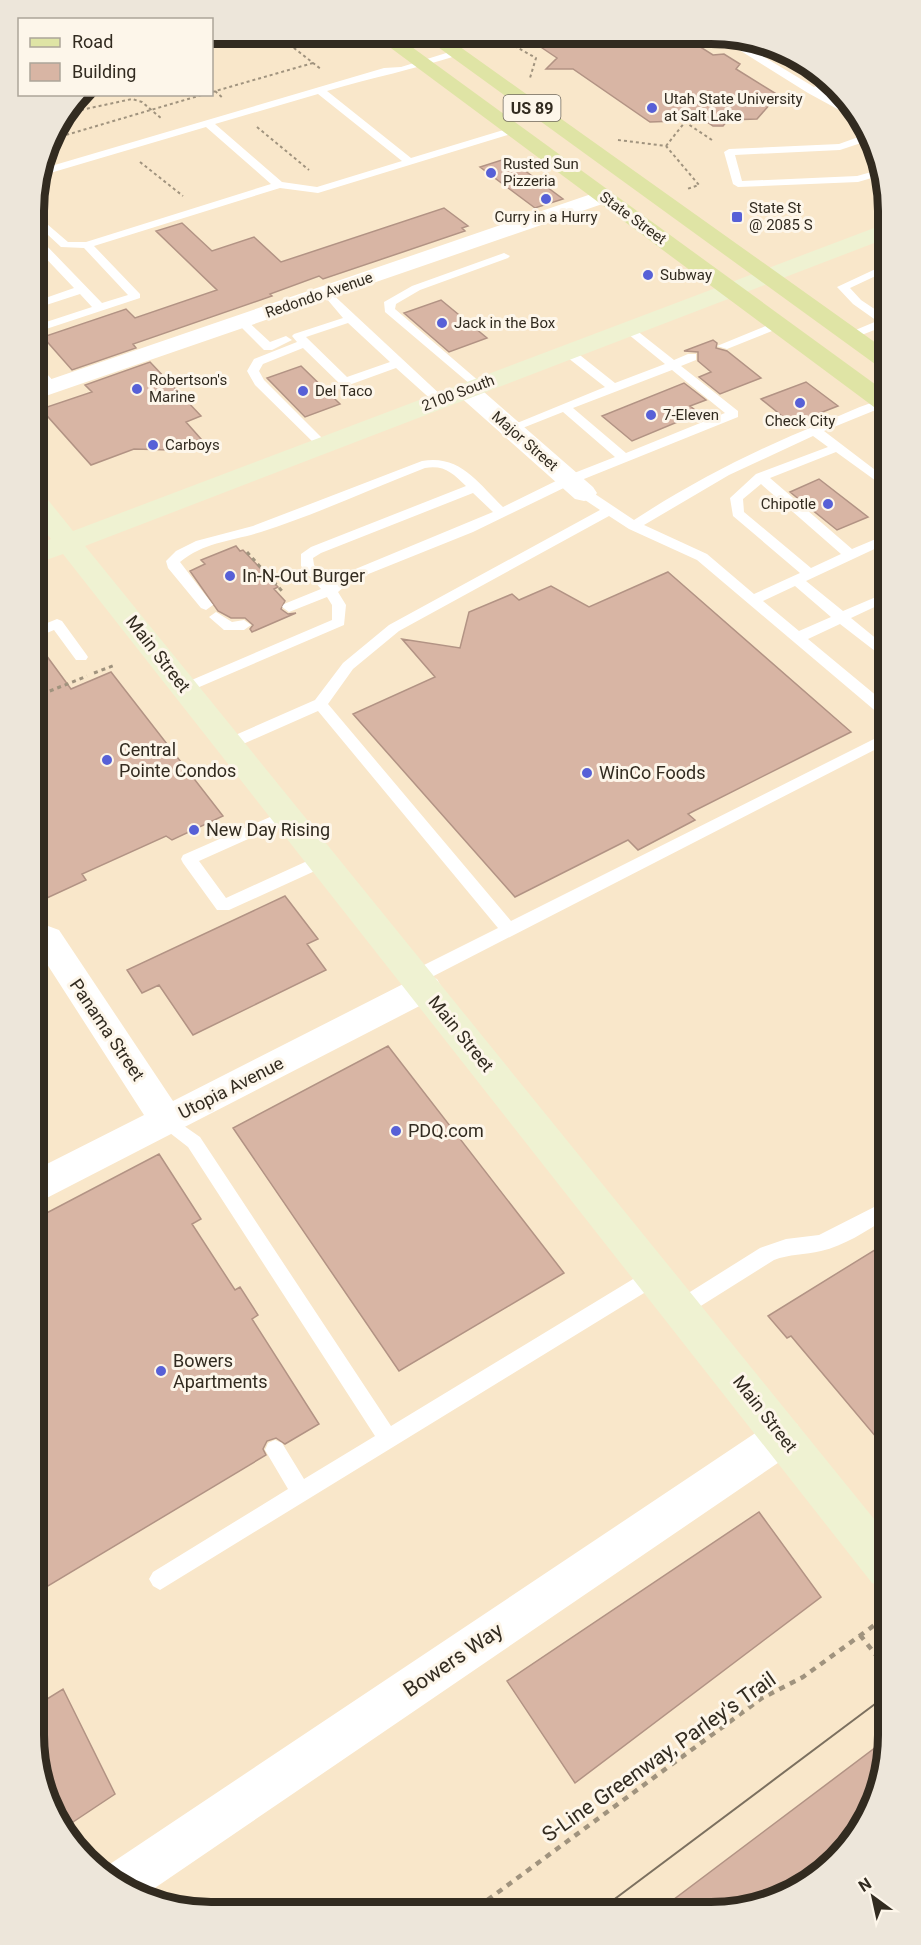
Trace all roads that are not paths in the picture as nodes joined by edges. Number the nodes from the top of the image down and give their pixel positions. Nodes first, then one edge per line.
1 (395, 44) edge
2 (442, 44) edge
3 (739, 46) edge
4 (456, 54) junction
5 (422, 63) junction
6 (402, 70) junction
7 (823, 87) edge
8 (812, 91) junction
9 (323, 93) junction
10 (843, 109) edge
11 (283, 110) dead end
12 (208, 123) junction
13 (513, 130) junction
14 (861, 139) edge
15 (119, 159) dead end
16 (410, 162) junction
17 (48, 170) edge
18 (873, 174) edge
19 (46, 181) edge
20 (279, 185) junction
21 (603, 196) junction
22 (44, 225) edge
23 (878, 233) edge
24 (87, 245) junction
25 (44, 253) edge
26 (504, 256) dead end
27 (878, 271) edge
28 (765, 275) junction
29 (729, 288) junction
30 (82, 289) junction
31 (327, 292) junction
32 (44, 302) edge
33 (100, 308) junction
34 (878, 318) edge
35 (350, 319) junction
36 (242, 321) junction
37 (878, 323) edge
38 (778, 325) junction
39 (44, 327) edge
40 (627, 328) junction
41 (850, 336) junction
42 (302, 339) junction
43 (723, 346) dead end
44 (567, 351) junction
45 (878, 355) edge
46 (692, 357) dead end
47 (399, 363) junction
48 (673, 364) junction
49 (472, 388) junction
50 (613, 388) junction
51 (43, 390) edge
52 (878, 398) edge
53 (439, 400) junction
54 (878, 404) edge
55 (564, 407) junction
56 (511, 428) junction
57 (814, 430) junction
58 (323, 445) junction
59 (838, 447) junction
60 (624, 458) junction
61 (761, 477) junction
62 (878, 478) edge
63 (577, 486) junction
64 (474, 488) junction
65 (610, 510) junction
66 (502, 513) junction
67 (44, 514) edge
68 (634, 526) junction
69 (878, 542) edge
70 (68, 543) junction
71 (44, 552) edge
72 (851, 555) junction
73 (802, 577) junction
74 (330, 591) junction
75 (752, 600) junction
76 (288, 601) road end
77 (878, 601) edge
78 (206, 605) dead end
79 (216, 617) dead end
80 (841, 618) junction
81 (244, 625) dead end
82 (44, 629) edge
83 (797, 638) junction
84 (878, 648) edge
85 (81, 657) dead end
86 (184, 688) junction
87 (320, 704) junction
88 (878, 705) edge
89 (878, 742) edge
90 (229, 744) junction
91 (286, 816) junction
92 (322, 861) junction
93 (509, 930) junction
94 (48, 939) dead end
95 (420, 983) junction
96 (167, 1120) junction
97 (43, 1184) edge
98 (877, 1214) edge
99 (655, 1275) junction
100 (681, 1308) junction
101 (783, 1437) junction
102 (388, 1439) junction
103 (275, 1450) dead end
104 (301, 1492) junction
105 (877, 1556) edge
106 (160, 1579) dead end
107 (128, 1879) edge

1 - 5 main road, State Street / US 89
2 - 4 main road, State Street / US 89
3 - 8 lane
4 - 5 lane
4 - 28 main road, State Street / US 89
5 - 6 lane
5 - 13 main road, State Street / US 89
6 - 9 lane
6 - 9 lane
7 - 8 lane
8 - 10 lane
9 - 11 lane
9 - 12 lane
9 - 16 lane
12 - 17 lane
12 - 20 lane
13 - 16 lane
13 - 21 main road, State Street / US 89
14 - 18 lane
15 - 19 lane
16 - 20 lane
20 - 24 lane
21 - 29 main road, State Street / US 89
21 - 31 street, Redondo Avenue
22 - 24 lane
23 - 28 street, 2100 South
24 - 33 lane
25 - 30 lane
26 - 49 lane
27 - 34 lane
28 - 29 street, 2100 South
28 - 41 main road, State Street / US 89
29 - 38 main road, State Street / US 89
29 - 40 street, 2100 South
30 - 32 lane
30 - 33 lane
31 - 35 lane
31 - 36 street, Redondo Avenue
33 - 39 lane
35 - 42 lane
35 - 47 lane
36 - 42 lane
36 - 51 street, Redondo Avenue
37 - 41 lane
38 - 43 lane
38 - 52 main road, State Street / US 89
40 - 44 street, 2100 South
40 - 48 lane
41 - 45 main road, State Street / US 89
42 - 47 lane
42 - 58 lane
44 - 49 street, 2100 South
44 - 50 lane
46 - 48 lane
47 - 53 lane
48 - 50 lane
48 - 60 lane
49 - 53 street, 2100 South
49 - 56 street, Major Street
50 - 55 lane
53 - 58 street, 2100 South
54 - 57 lane
55 - 56 lane
55 - 60 lane
56 - 63 street, Major Street
57 - 59 lane
57 - 68 lane
58 - 70 street, 2100 South
59 - 61 lane
59 - 62 lane
60 - 63 lane
61 - 72 lane
61 - 73 lane
63 - 65 lane
63 - 66 lane
64 - 66 lane
64 - 74 lane
64 - 78 lane
65 - 68 lane
65 - 87 lane
66 - 74 lane
67 - 70 street, Main Street
68 - 75 lane
69 - 72 lane
70 - 71 street, 2100 South
70 - 86 street, Main Street
72 - 73 lane
73 - 75 lane
73 - 80 lane
74 - 76 lane
74 - 86 lane
75 - 83 lane
77 - 80 lane
79 - 81 lane
80 - 83 lane
80 - 84 lane
82 - 85 lane
83 - 88 lane
86 - 90 street, Main Street
87 - 90 lane
87 - 93 lane
89 - 93 lane
90 - 91 street, Main Street
91 - 92 street, Main Street
91 - 92 lane
92 - 95 street, Main Street
93 - 95 lane
94 - 96 street, Panama Street
95 - 96 street, Utopia Avenue
95 - 99 street, Main Street
96 - 97 street, Utopia Avenue
96 - 102 lane
98 - 100 lane
99 - 100 street, Main Street
99 - 102 lane
100 - 101 street, Main Street
101 - 105 street, Main Street
101 - 107 street, Bowers Way
102 - 104 lane
103 - 104 lane
104 - 106 lane

